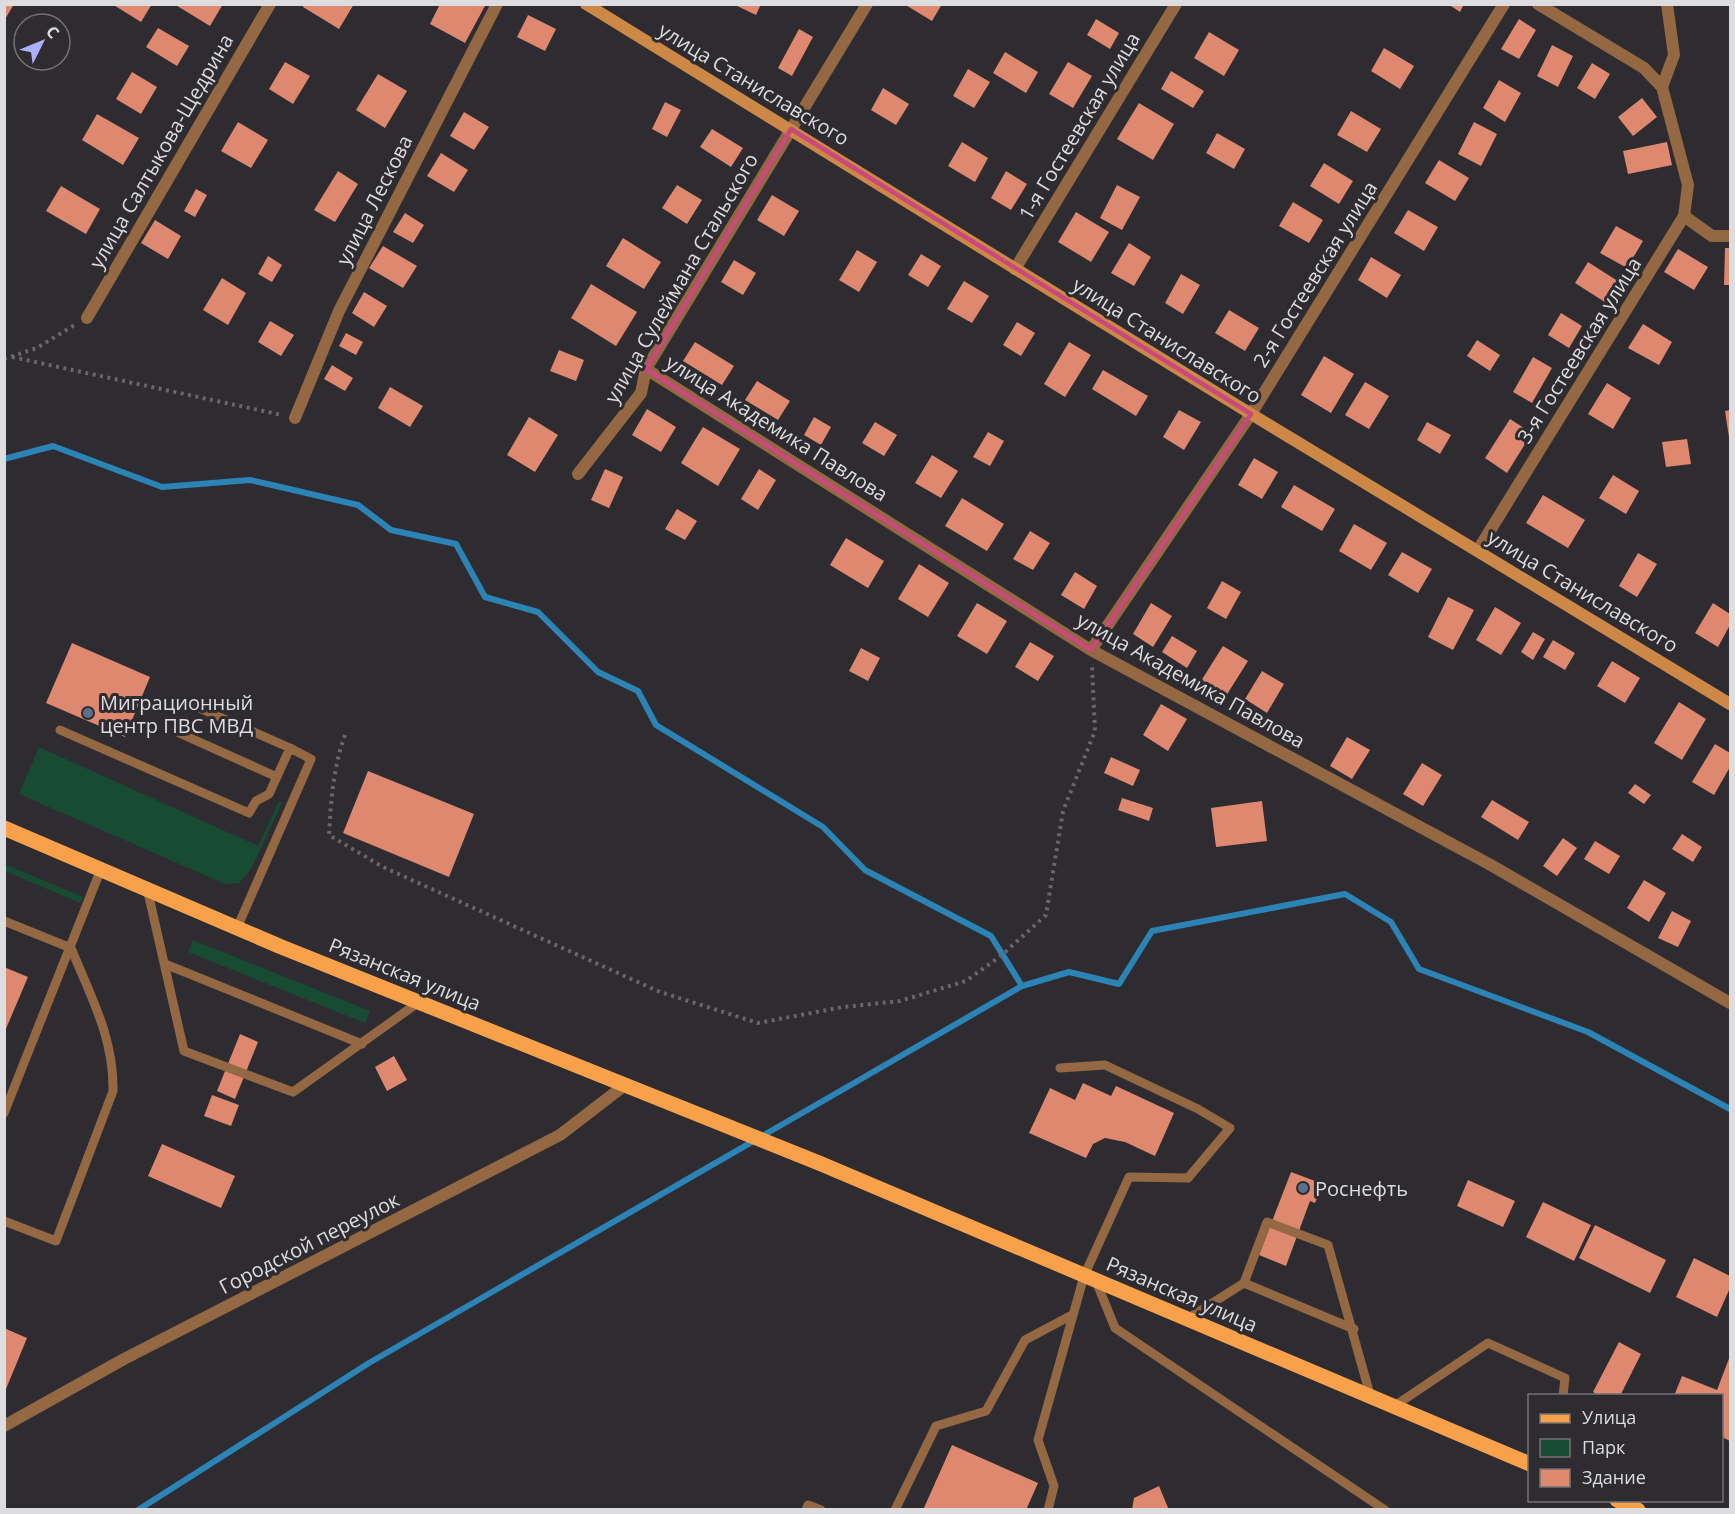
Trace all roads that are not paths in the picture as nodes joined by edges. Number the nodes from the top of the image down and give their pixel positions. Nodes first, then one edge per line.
1 (270, 4) edge
2 (497, 4) edge
3 (586, 4) edge
4 (867, 4) edge
5 (1176, 4) edge
6 (1504, 4) edge
7 (1539, 4) edge
8 (1667, 4) edge
9 (1662, 87) junction
10 (791, 129) junction
11 (1684, 216) junction
12 (1731, 236) edge
13 (1015, 269) junction
14 (87, 318) road end
15 (646, 369) junction
16 (1251, 414) junction
17 (295, 418) road end
18 (578, 474) dead end
19 (1478, 550) junction
20 (1091, 650) junction
21 (190, 704) dead end
22 (1731, 704) edge
23 (60, 730) dead end
24 (177, 732) dead end
25 (290, 748) junction
26 (277, 777) junction
27 (4, 828) edge
28 (101, 869) junction
29 (147, 888) junction
30 (4, 921) edge
31 (237, 928) junction
32 (71, 948) junction
33 (165, 964) junction
34 (419, 1002) junction
35 (1731, 1003) edge
36 (362, 1044) junction
37 (1060, 1068) dead end
38 (626, 1085) junction
39 (4, 1113) edge
40 (4, 1221) edge
41 (1090, 1278) junction
42 (1244, 1283) junction
43 (1072, 1315) junction
44 (1187, 1319) junction
45 (1354, 1329) junction
46 (1563, 1394) edge
47 (1371, 1398) junction
48 (1393, 1407) junction
49 (4, 1426) edge
50 (1528, 1463) edge
51 (1622, 1502) edge
52 (806, 1509) edge
53 (821, 1509) edge
54 (895, 1509) edge
55 (1048, 1509) edge
56 (1385, 1509) edge
57 (1638, 1509) edge

1 - 14 street, улица Салтыкова-Щедрина
2 - 17 street, улица Лескова
3 - 10 street, улица Станиславского
4 - 10 street, улица Сулеймана Стальского
5 - 13 street, 1-я Гостеевская улица
6 - 16 street, 2-я Гостеевская улица
7 - 9 street
8 - 9 street
9 - 11 street
10 - 13 street, улица Станиславского
10 - 15 street, улица Сулеймана Стальского
11 - 12 street
11 - 19 street, 3-я Гостеевская улица
13 - 16 street, улица Станиславского
15 - 18 street, улица Сулеймана Стальского
15 - 20 street, улица Академика Павлова
16 - 19 street, улица Станиславского
16 - 20 street, 2-я Гостеевская улица
19 - 22 street, улица Станиславского
20 - 35 street, улица Академика Павлова
21 - 25 lane
23 - 26 lane
24 - 26 lane
25 - 26 lane
25 - 31 lane
27 - 28 main road, Рязанская улица
28 - 29 main road, Рязанская улица
28 - 32 lane
29 - 31 main road, Рязанская улица
29 - 33 lane
30 - 32 lane
31 - 34 main road, Рязанская улица
32 - 39 lane
32 - 40 lane
33 - 36 lane
33 - 36 lane
34 - 36 lane
34 - 38 main road, Рязанская улица
37 - 41 lane
38 - 41 main road, Рязанская улица
38 - 49 street, Городской переулок
41 - 43 lane
41 - 44 main road, Рязанская улица
41 - 56 lane
42 - 44 lane
42 - 45 lane
42 - 45 lane
43 - 54 lane
43 - 55 lane
44 - 47 main road, Рязанская улица
45 - 47 lane
46 - 48 lane
47 - 48 main road, Рязанская улица
48 - 50 main road, Рязанская улица
51 - 57 main road
52 - 53 lane

